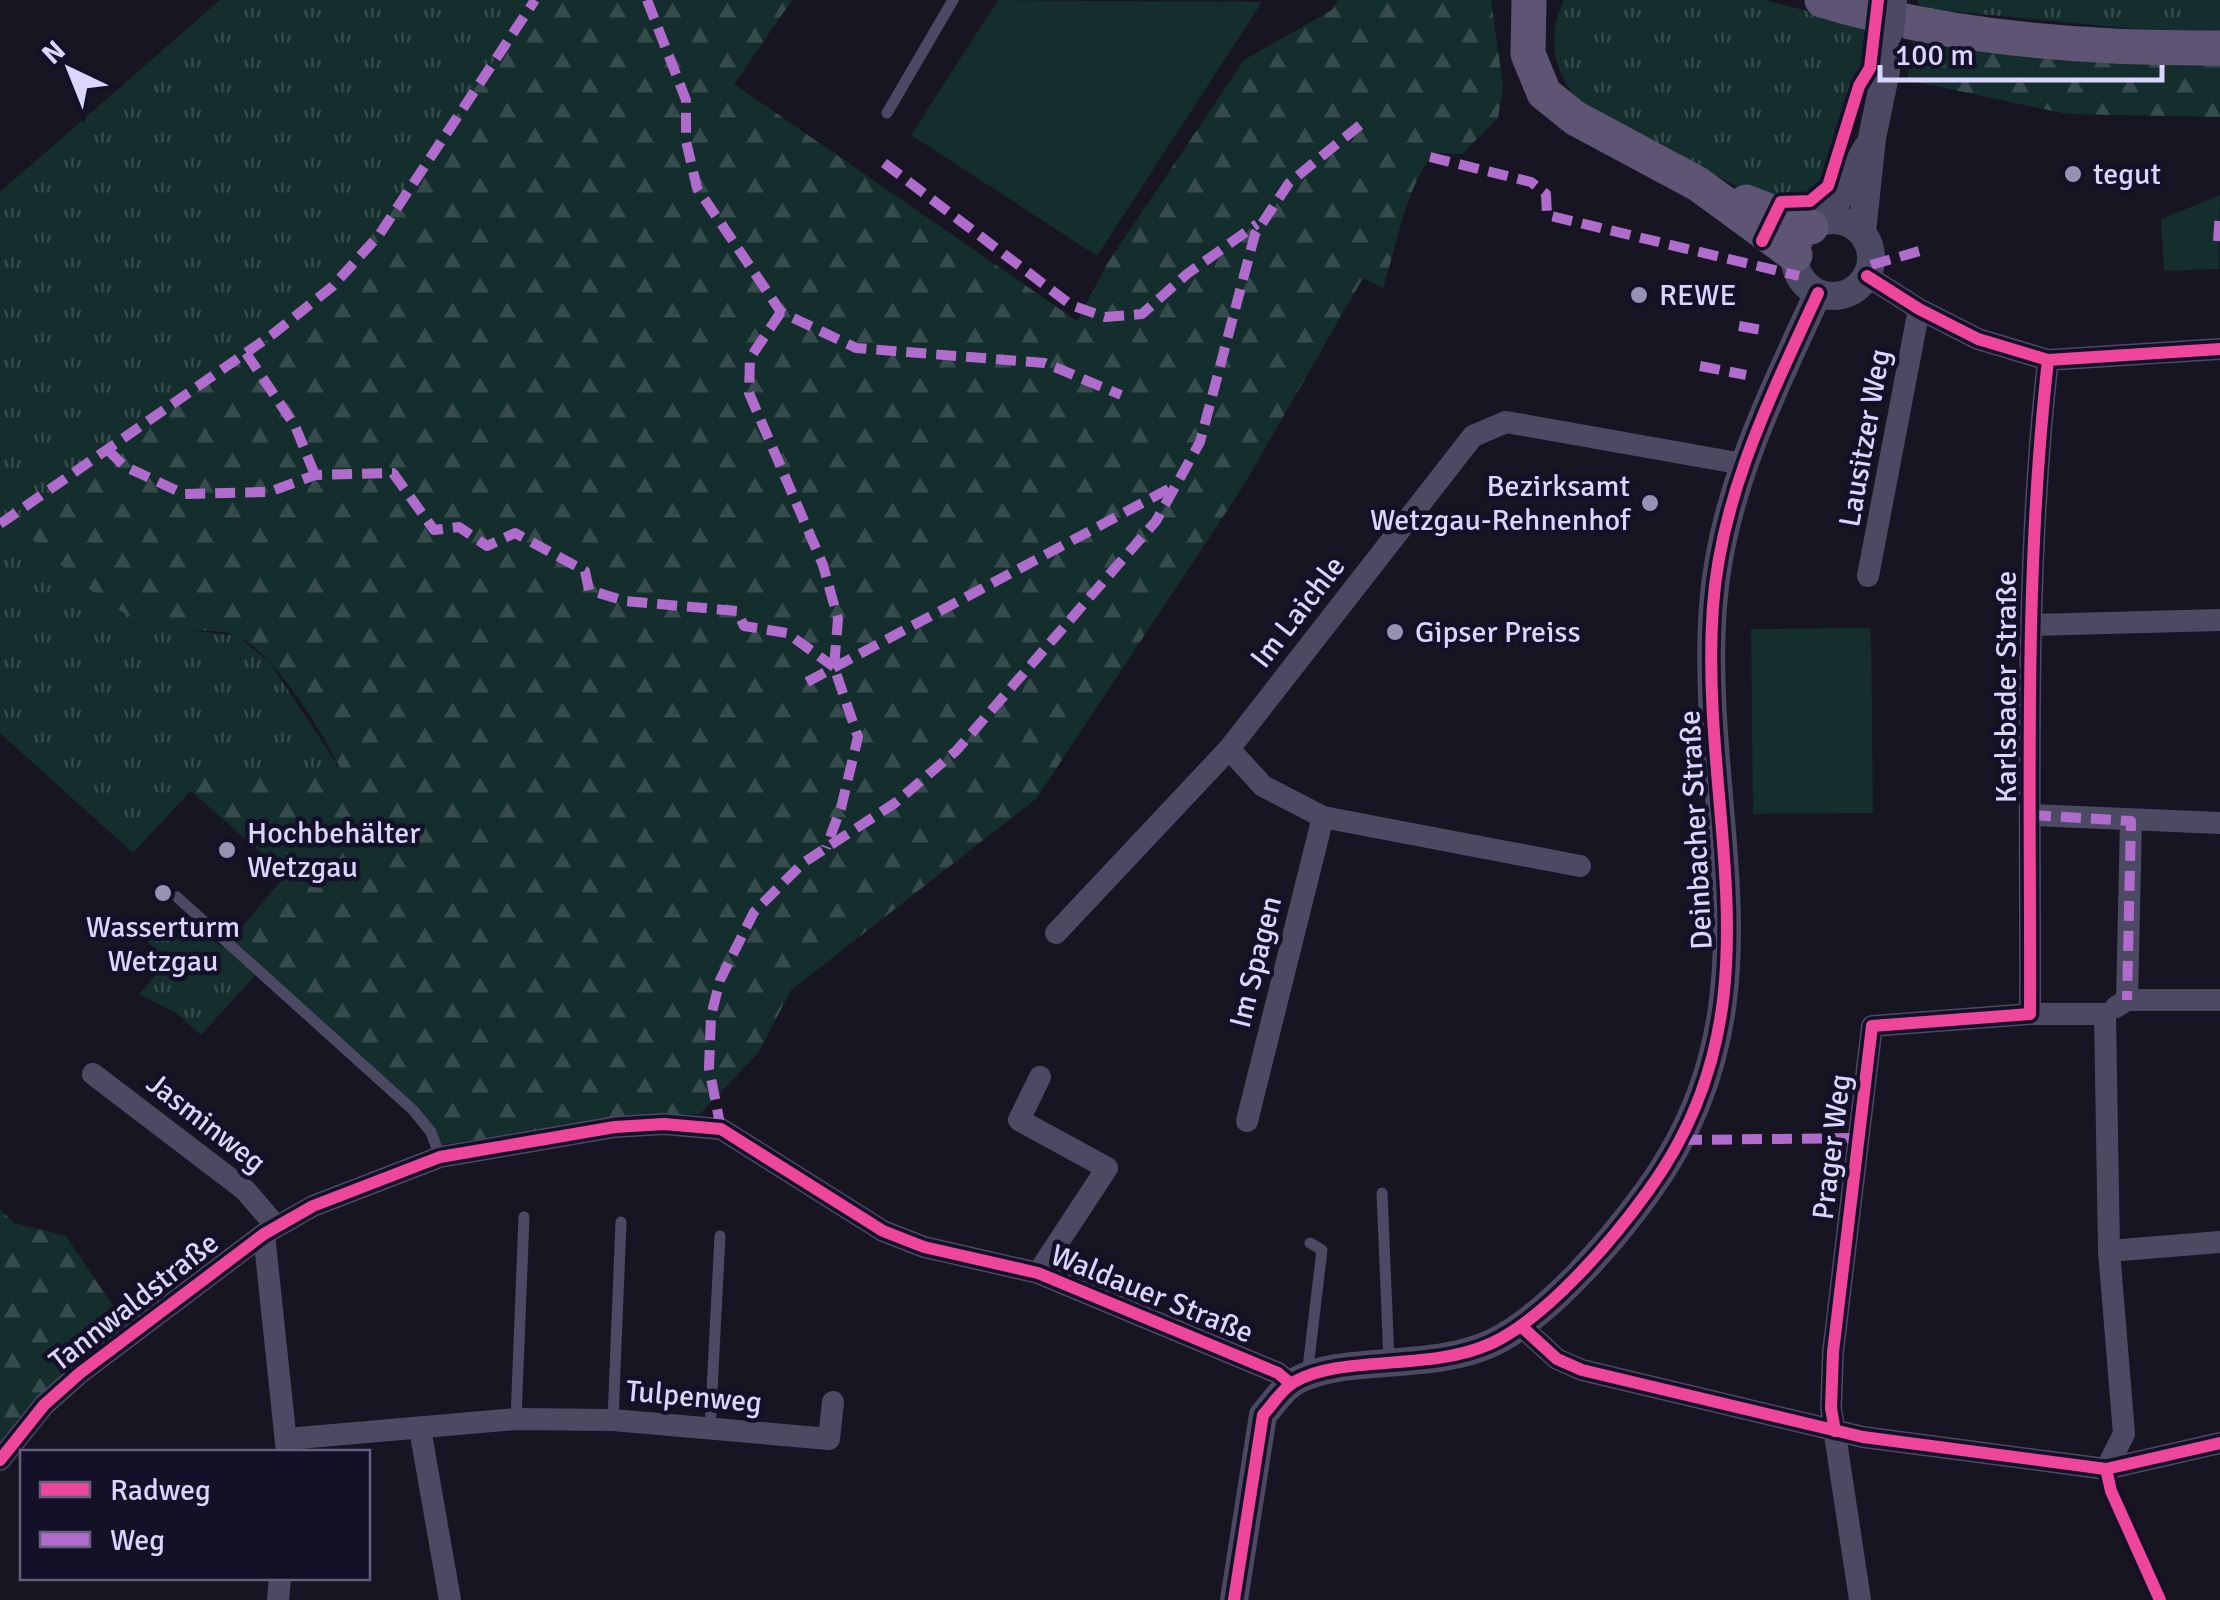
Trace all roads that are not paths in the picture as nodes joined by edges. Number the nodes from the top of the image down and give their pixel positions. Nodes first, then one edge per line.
1 (953, 0) edge
2 (1541, 0) edge
3 (1822, 0) edge
4 (1893, 0) edge
5 (1528, 17) edge
6 (2220, 48) edge
7 (887, 113) dead end
8 (1872, 138) junction
9 (1862, 232) junction
10 (1811, 234) junction
11 (1867, 276) junction
12 (1818, 293) junction
13 (1918, 310) junction
14 (2220, 349) edge
15 (2048, 360) junction
16 (1744, 464) junction
17 (1868, 576) dead end
18 (2220, 620) edge
19 (2031, 626) junction
20 (1229, 749) junction
21 (2031, 814) junction
22 (1323, 817) junction
23 (2131, 821) junction
24 (2220, 822) edge
25 (1580, 866) dead end
26 (177, 897) dead end
27 (1056, 933) dead end
28 (2127, 1000) junction
29 (2220, 1000) edge
30 (2030, 1014) junction
31 (2105, 1014) junction
32 (93, 1074) dead end
33 (1040, 1077) dead end
34 (1247, 1121) dead end
35 (440, 1157) junction
36 (1382, 1193) dead end
37 (524, 1217) dead end
38 (622, 1222) dead end
39 (270, 1230) junction
40 (720, 1236) dead end
41 (2220, 1242) edge
42 (1310, 1243) dead end
43 (2109, 1250) junction
44 (1038, 1273) junction
45 (1521, 1326) junction
46 (1390, 1365) junction
47 (1299, 1380) junction
48 (833, 1402) dead end
49 (516, 1419) junction
50 (613, 1420) junction
51 (710, 1428) junction
52 (420, 1429) junction
53 (1836, 1431) junction
54 (2220, 1443) edge
55 (287, 1446) edge
56 (0, 1460) edge
57 (2106, 1469) junction
58 (450, 1600) edge
59 (1234, 1600) edge
60 (1860, 1600) edge

1 - 7 lane
2 - 5 main road
3 - 6 main road
4 - 8 street, bridge
5 - 10 main road
8 - 9 street
8 - 10 street
9 - 10 street
9 - 11 street
10 - 12 street
11 - 12 street
11 - 13 street
12 - 16 street, Deinbacher Straße
13 - 15 street
13 - 17 street, Lausitzer Weg
14 - 15 street
15 - 19 street, Karlsbader Straße
16 - 20 street, Im Laichle
16 - 45 street, Deinbacher Straße
18 - 19 street
19 - 21 street, Karlsbader Straße
20 - 22 street
20 - 27 street, Im Laichle
21 - 23 street, Karlsbader Straße
21 - 30 street, Karlsbader Straße
22 - 25 street
22 - 34 street, Im Spagen
23 - 24 street, Karlsbader Straße
23 - 28 street
26 - 35 lane
28 - 29 street
28 - 31 street
30 - 31 street
30 - 53 street, Prager Weg
31 - 43 street
32 - 39 street, Jasminweg
33 - 44 street, Waldauer Straße
35 - 39 street, Waldauer Straße
35 - 44 street, Waldauer Straße
36 - 46 lane
37 - 49 lane
38 - 50 lane
39 - 55 street
39 - 56 street, Tannwaldstraße
40 - 51 lane
41 - 43 street
42 - 47 lane
43 - 57 street
44 - 47 street, Waldauer Straße
45 - 46 street, Deinbacher Straße
45 - 53 street
46 - 47 street, Deinbacher Straße
47 - 59 street
48 - 51 street, Tulpenweg
49 - 50 street, Tulpenweg
49 - 52 street, Tulpenweg
50 - 51 street, Tulpenweg
52 - 55 street, Tulpenweg
52 - 58 street
53 - 57 street
53 - 60 street
54 - 57 street

